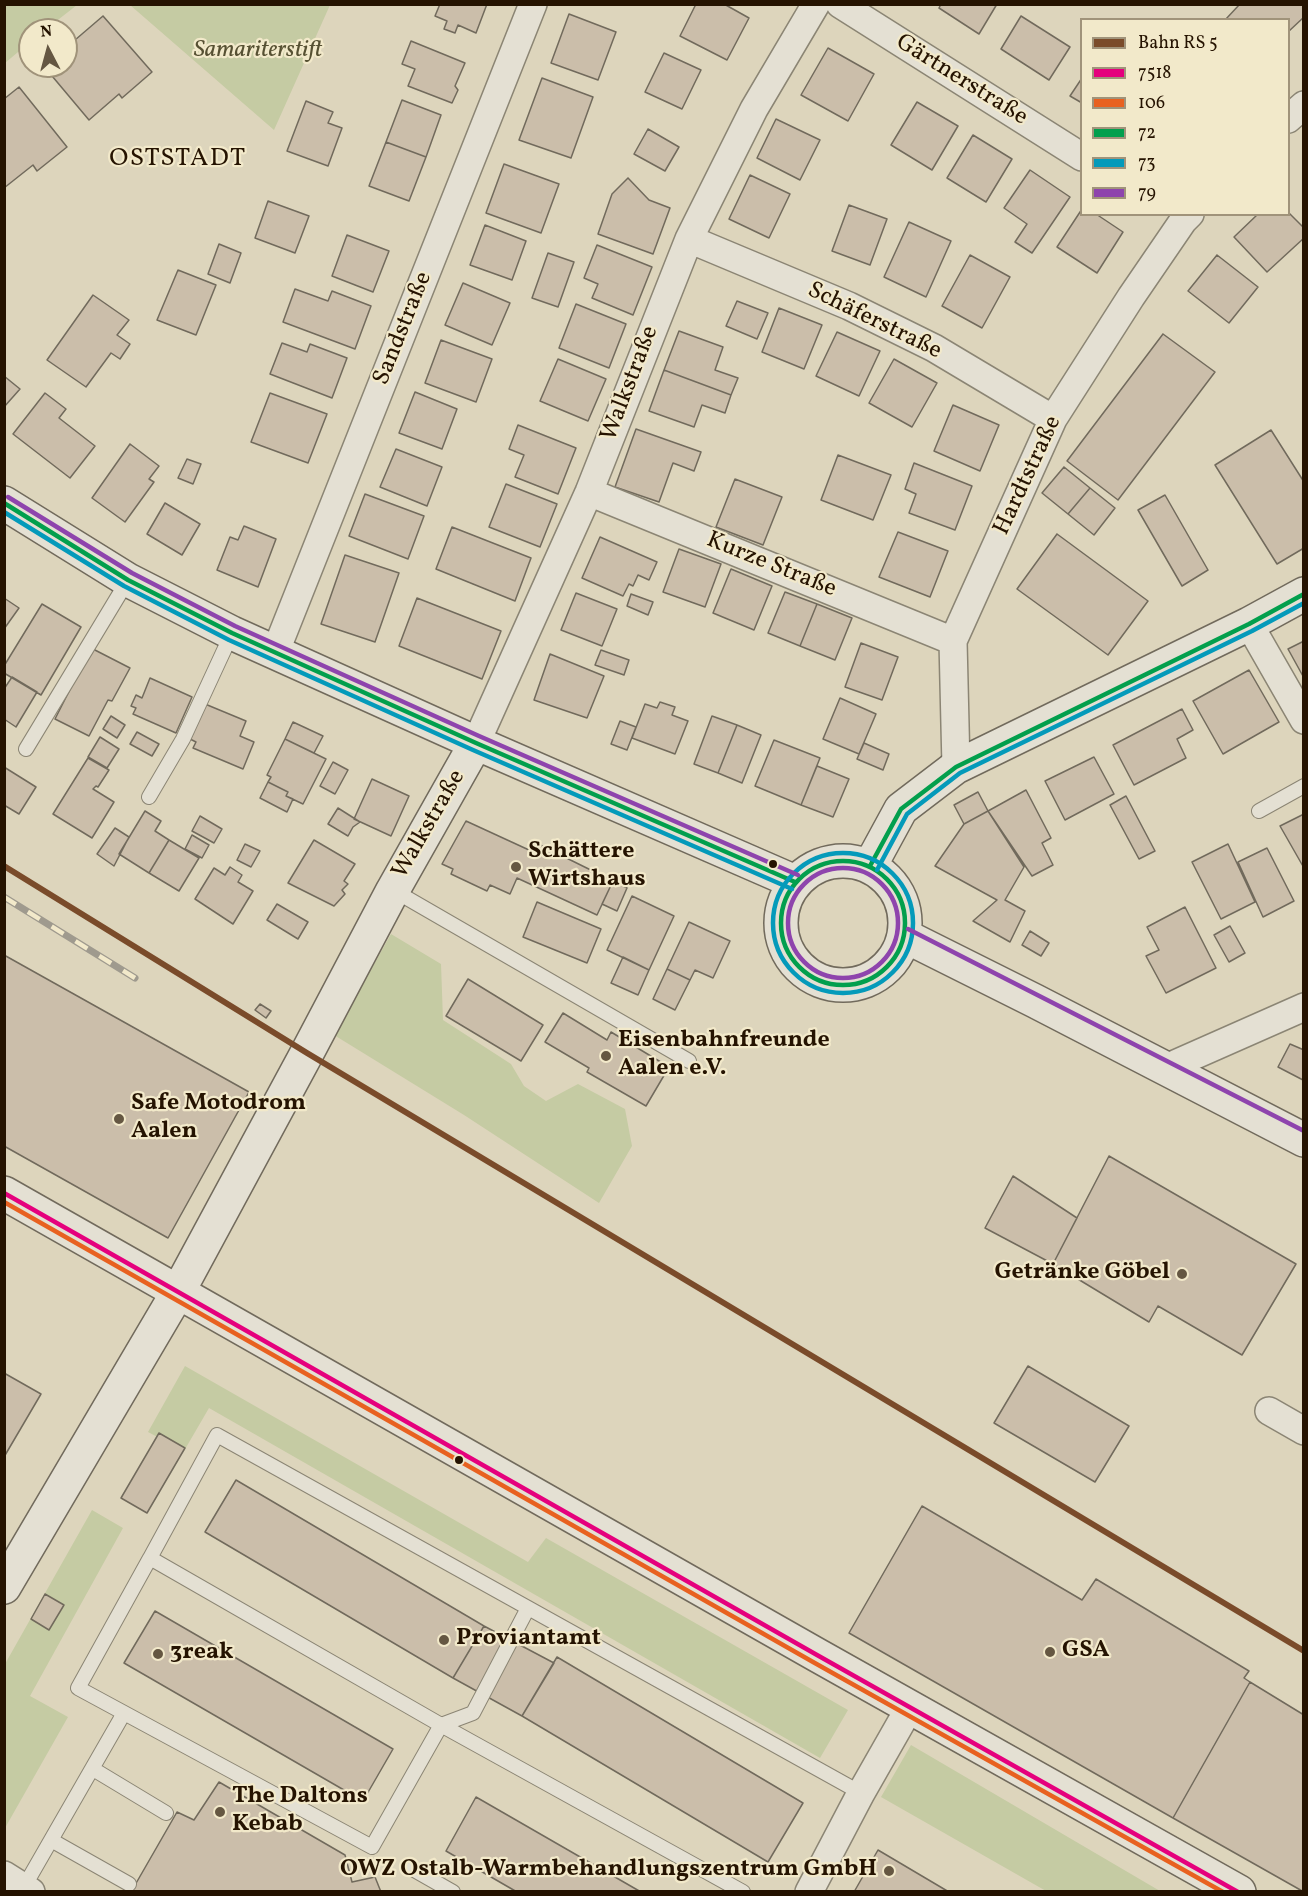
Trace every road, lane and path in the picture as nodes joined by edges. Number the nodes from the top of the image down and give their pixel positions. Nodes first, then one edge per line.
1 (533, 4) edge
2 (816, 4) edge
3 (840, 4) edge
4 (1304, 105) edge
5 (1290, 117) edge
6 (1080, 156) edge
7 (1182, 217) edge
8 (689, 238) junction
9 (1053, 419) junction
10 (589, 492) junction
11 (4, 502) edge
12 (128, 580) junction
13 (1304, 594) edge
14 (1249, 624) junction
15 (232, 633) junction
16 (953, 640) junction
17 (275, 653) junction
18 (1304, 720) edge
19 (477, 743) junction
20 (26, 749) dead end
21 (956, 767) junction
22 (1304, 786) edge
23 (149, 798) dead end
24 (1259, 811) dead end
25 (870, 866) junction
26 (795, 882) junction
27 (393, 890) junction
28 (905, 936) junction
29 (1304, 1008) edge
30 (689, 1061) dead end
31 (1166, 1068) junction
32 (1304, 1140) edge
33 (4, 1193) edge
34 (178, 1292) junction
35 (1269, 1411) dead end
36 (1304, 1431) edge
37 (150, 1558) junction
38 (4, 1587) edge
39 (528, 1608) junction
40 (910, 1707) junction
41 (124, 1713) junction
42 (441, 1725) junction
43 (93, 1769) junction
44 (861, 1792) junction
45 (166, 1813) dead end
46 (51, 1840) junction
47 (409, 1867) dead end
48 (129, 1884) dead end
49 (20, 1885) edge
50 (453, 1892) edge
51 (743, 1892) edge
52 (809, 1892) edge
53 (1239, 1892) edge

1 - 17 street, Sandstraße
2 - 8 street, Walkstraße
3 - 6 street, Gärtnerstraße
4 - 5 street
7 - 9 street, Hardtstraße
8 - 9 street, Schäferstraße
8 - 10 street, Walkstraße
9 - 16 street, Hardtstraße
10 - 16 street, Kurze Straße
10 - 19 street, Walkstraße
11 - 12 street
12 - 15 street
12 - 20 lane
13 - 14 street
14 - 18 street
14 - 21 street
15 - 17 street
15 - 23 lane
16 - 21 street, Hardtstraße
17 - 19 street
19 - 26 street
19 - 27 street, Walkstraße
21 - 25 street
22 - 24 lane
25 - 26 street
25 - 28 street
26 - 28 street
27 - 30 lane
27 - 34 street, Walkstraße
28 - 31 street
29 - 31 street
31 - 32 street
33 - 34 street
34 - 38 street, Walkstraße
34 - 40 street
35 - 36 street
37 - 39 lane
37 - 41 lane
37 - 42 lane
39 - 42 lane
39 - 44 lane
40 - 44 street
40 - 53 street
41 - 42 lane
41 - 43 lane
42 - 51 lane
43 - 45 lane
43 - 46 lane
44 - 52 street
46 - 48 lane
46 - 49 lane
47 - 50 lane

